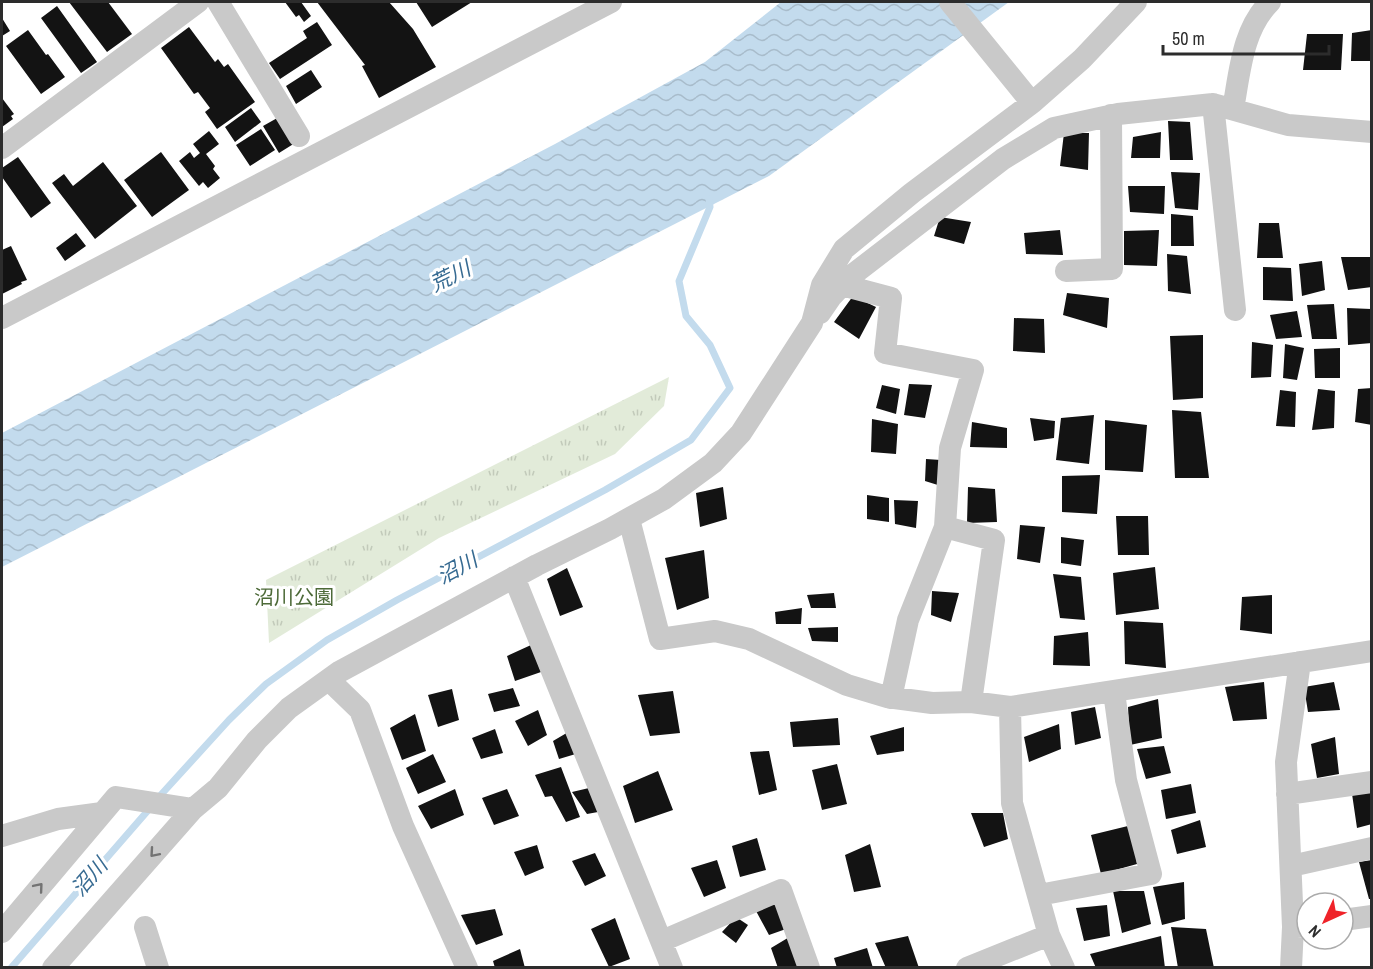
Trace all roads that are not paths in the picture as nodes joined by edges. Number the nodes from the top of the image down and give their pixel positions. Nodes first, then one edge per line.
1 (198, 2) edge
2 (218, 2) edge
3 (611, 2) edge
4 (950, 2) edge
5 (1136, 2) edge
6 (1269, 2) edge
7 (1025, 94) junction
8 (1223, 106) junction
9 (1111, 115) junction
10 (1371, 132) edge
11 (299, 136) dead end
12 (2, 148) edge
13 (1066, 271) dead end
14 (842, 285) junction
15 (1235, 310) dead end
16 (2, 318) edge
17 (812, 323) junction
18 (629, 519) junction
19 (945, 527) junction
20 (514, 577) junction
21 (1371, 651) edge
22 (1300, 662) junction
23 (329, 680) junction
24 (1114, 692) junction
25 (891, 698) junction
26 (971, 702) junction
27 (1010, 707) junction
28 (1371, 782) edge
29 (1287, 794) junction
30 (109, 805) junction
31 (193, 809) junction
32 (2, 836) edge
33 (1371, 848) edge
34 (1291, 866) junction
35 (1295, 893) edge
36 (1039, 895) junction
37 (1371, 915) edge
38 (1355, 918) edge
39 (145, 927) dead end
40 (2, 932) edge
41 (1049, 935) junction
42 (662, 941) junction
43 (1295, 951) edge
44 (53, 968) edge
45 (158, 968) edge
46 (467, 968) edge
47 (672, 968) edge
48 (809, 968) edge
49 (967, 968) edge
50 (1064, 968) edge
51 (1292, 968) edge

1 - 12 street
2 - 11 street
3 - 16 street
4 - 7 street
5 - 7 street
6 - 8 street
7 - 17 street
8 - 9 street
8 - 10 street
8 - 15 street
9 - 13 street
9 - 14 street
14 - 17 street
14 - 19 street
17 - 18 street
18 - 20 street
18 - 25 street
19 - 25 street
19 - 26 street
20 - 23 street
20 - 42 street
21 - 22 street
22 - 24 street
22 - 29 street
23 - 31 street
23 - 46 street
24 - 27 street
24 - 36 street
25 - 26 street
26 - 27 street
27 - 36 street
28 - 29 street
29 - 34 street
30 - 31 street
30 - 32 street
40 -> 30 street
31 -> 44 street
33 - 34 street
34 - 35 street
36 - 41 street
37 - 38 street
39 - 45 street
41 - 49 street
41 - 50 street
42 - 47 street
42 - 48 street
43 - 51 street

